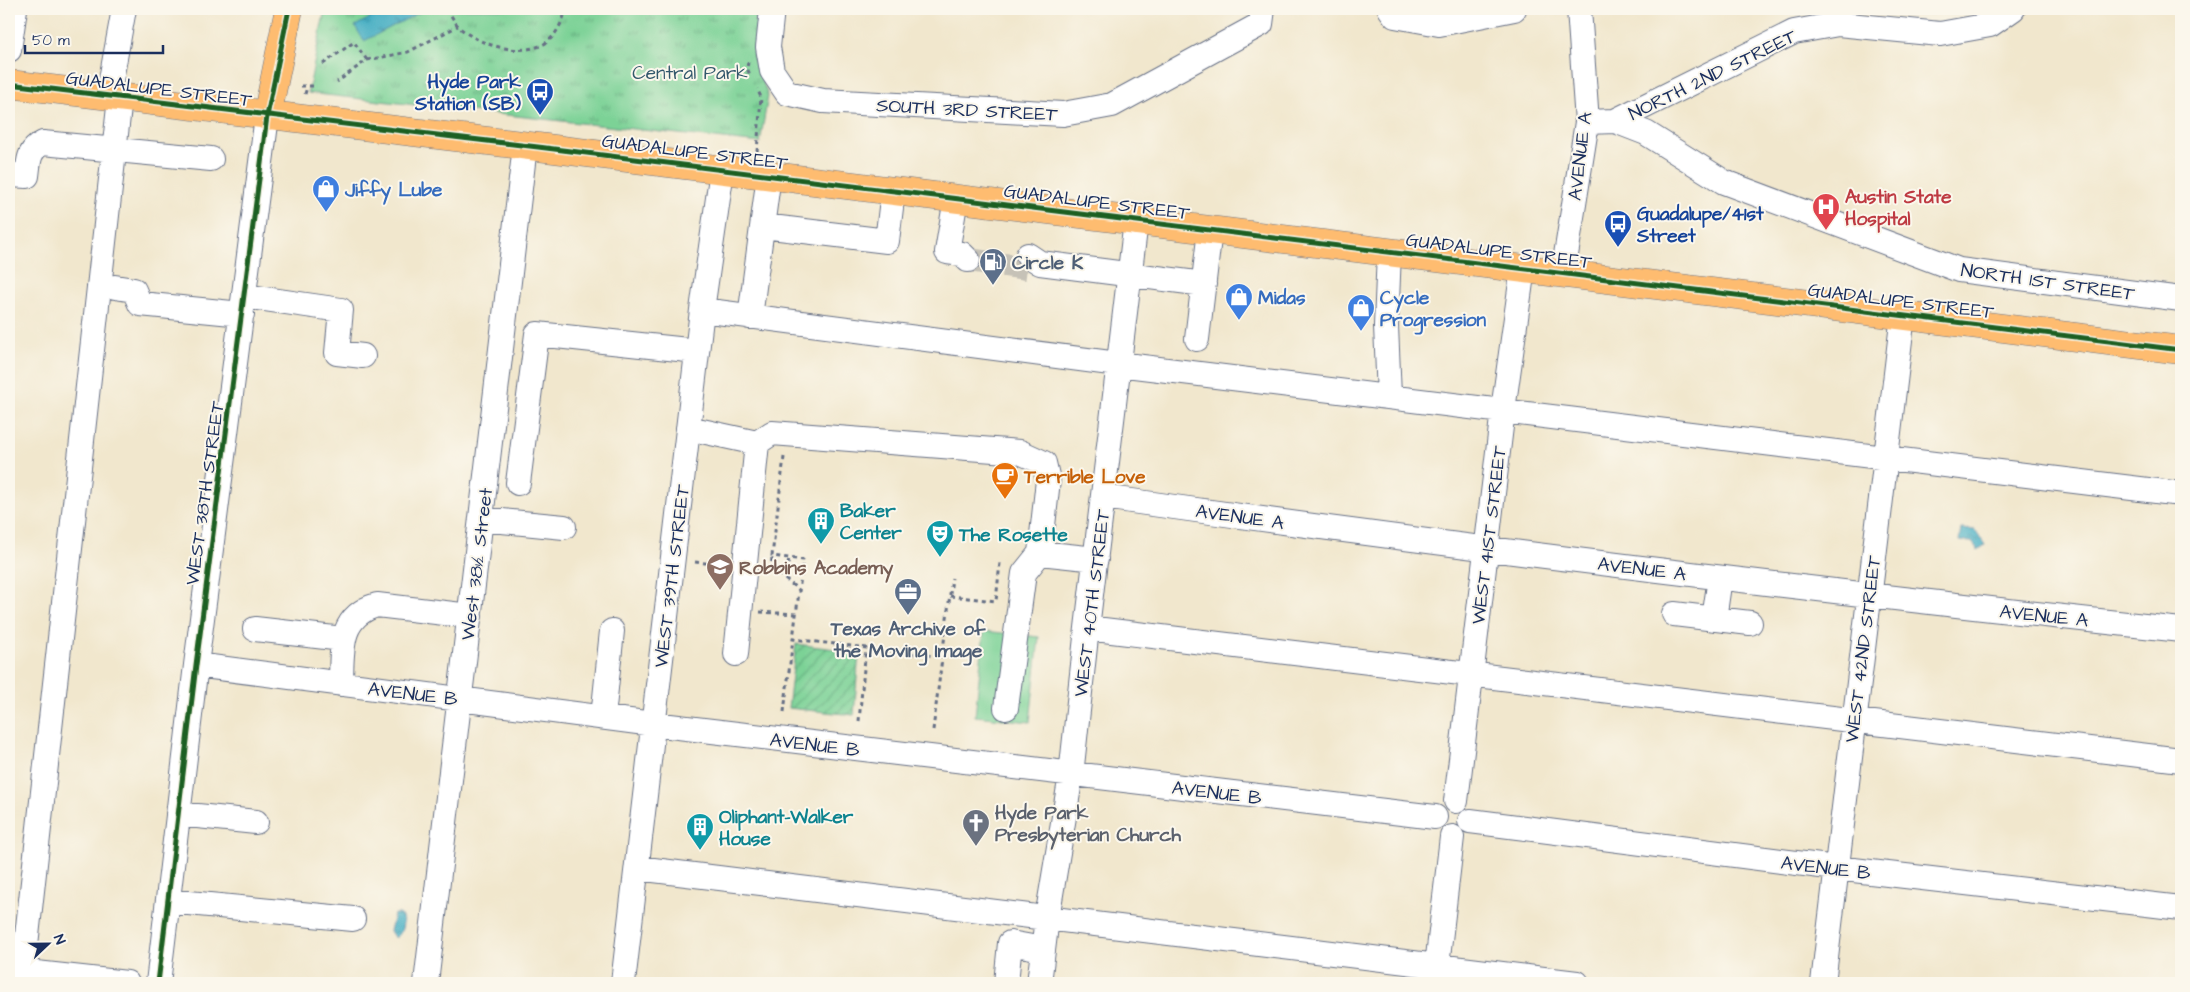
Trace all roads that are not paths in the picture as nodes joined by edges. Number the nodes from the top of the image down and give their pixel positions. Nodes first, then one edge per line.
1 (15, 9) edge
2 (124, 9) edge
3 (289, 9) edge
4 (772, 9) edge
5 (1263, 9) edge
6 (1390, 9) edge
7 (1514, 9) edge
8 (1578, 9) edge
9 (2013, 9) edge
10 (9, 50) edge
11 (9, 84) edge
12 (114, 97) junction
13 (267, 116) junction
14 (1615, 121) junction
15 (1587, 122) junction
16 (525, 146) junction
17 (114, 150) junction
18 (211, 159) dead end
19 (722, 170) junction
20 (9, 175) edge
21 (762, 175) junction
22 (893, 191) junction
23 (956, 198) junction
24 (1136, 221) junction
25 (763, 226) junction
26 (1210, 230) junction
27 (1389, 252) junction
28 (967, 254) tunnel mouth
29 (1032, 262) tunnel mouth
30 (1523, 268) junction
31 (1563, 274) junction
32 (1130, 275) junction
33 (1204, 284) junction
34 (115, 286) dead end
35 (2181, 299) edge
36 (243, 305) junction
37 (702, 310) junction
38 (1902, 315) junction
39 (750, 317) junction
40 (1197, 339) dead end
41 (2181, 350) edge
42 (698, 351) junction
43 (363, 356) dead end
44 (1118, 364) junction
45 (1389, 396) junction
46 (1503, 410) junction
47 (688, 428) junction
48 (757, 443) junction
49 (1885, 458) junction
50 (518, 483) dead end
51 (2181, 494) edge
52 (1103, 497) junction
53 (481, 519) junction
54 (564, 527) dead end
55 (1486, 549) junction
56 (1040, 553) junction
57 (1096, 559) junction
58 (1720, 578) junction
59 (1868, 596) junction
60 (1674, 614) dead end
61 (470, 616) junction
62 (1714, 619) junction
63 (1750, 623) dead end
64 (1087, 628) junction
65 (255, 629) dead end
66 (2181, 630) edge
67 (612, 631) dead end
68 (343, 639) junction
69 (736, 654) dead end
70 (196, 665) junction
71 (1472, 674) junction
72 (341, 684) junction
73 (461, 699) junction
74 (1006, 708) dead end
75 (603, 717) junction
76 (1854, 720) junction
77 (654, 724) junction
78 (2181, 760) edge
79 (1071, 775) junction
80 (1456, 802) junction
81 (178, 814) junction
82 (1435, 817) junction
83 (1470, 821) junction
84 (256, 822) dead end
85 (1452, 837) junction
86 (637, 868) junction
87 (1836, 868) junction
88 (168, 900) junction
89 (2181, 908) edge
90 (352, 918) dead end
91 (1047, 918) junction
92 (1043, 949) junction
93 (16, 971) edge
94 (1436, 975) edge
95 (127, 983) edge
96 (158, 983) edge
97 (426, 983) edge
98 (623, 983) edge
99 (1006, 983) edge
100 (1039, 983) edge
101 (1577, 983) edge
102 (1823, 983) edge

1 - 10 street
2 - 12 street
3 - 13 main road, WEST 38TH STREET
4 - 5 street, SOUTH 3RD STREET
6 - 7 street
8 - 15 street, AVENUE A
9 - 14 street, NORTH 2ND STREET
11 - 12 main road, GUADALUPE STREET
12 - 13 main road, GUADALUPE STREET
12 - 17 street
13 - 16 main road, GUADALUPE STREET
13 - 36 street, WEST 38TH STREET
14 - 15 street, NORTH 1ST STREET
14 - 35 street, NORTH 1ST STREET
15 - 31 street, AVENUE A
16 - 19 main road, GUADALUPE STREET
16 - 53 street, West 38½ Street
17 - 18 street
17 - 20 street
17 - 93 street
19 - 21 main road, GUADALUPE STREET
19 - 37 street, WEST 39TH STREET
21 - 22 main road, GUADALUPE STREET
21 - 25 street
22 - 23 main road, GUADALUPE STREET
22 - 25 street
23 - 24 main road, GUADALUPE STREET
23 - 28 street
24 - 26 main road, GUADALUPE STREET
24 - 32 street, WEST 40TH STREET
25 - 39 street
26 - 27 main road, GUADALUPE STREET
26 - 33 street
27 - 30 main road, GUADALUPE STREET
27 - 45 street
29 - 32 street
30 - 31 main road, GUADALUPE STREET
30 - 46 street, WEST 41ST STREET
31 - 38 main road, GUADALUPE STREET
32 - 33 street
32 - 44 street, WEST 40TH STREET
33 - 40 street
34 - 36 street
36 - 43 street
36 - 70 street, WEST 38TH STREET
37 - 39 street
37 - 42 street, WEST 39TH STREET
38 - 41 main road, GUADALUPE STREET
38 - 49 street, WEST 42ND STREET
39 - 44 street
42 - 47 street, WEST 39TH STREET
42 - 50 street
44 - 45 street
44 - 52 street, WEST 40TH STREET
45 - 46 street
46 - 49 street
46 - 55 street, WEST 41ST STREET
47 - 48 street
47 - 77 street, WEST 39TH STREET
48 - 56 street
48 - 69 street
49 - 51 street
49 - 59 street, WEST 42ND STREET
52 - 55 street, AVENUE A
52 - 57 street, WEST 40TH STREET
53 - 54 street
53 - 61 street, West 38½ Street
55 - 58 street, AVENUE A
55 - 71 street, WEST 41ST STREET
56 - 57 street
56 - 74 street
57 - 64 street, WEST 40TH STREET
58 - 59 street, AVENUE A
58 - 62 street
59 - 66 street, AVENUE A
59 - 76 street, WEST 42ND STREET
60 - 62 street
61 - 68 street
61 - 73 street, West 38½ Street
62 - 63 street
64 - 71 street
64 - 79 street, WEST 40TH STREET
65 - 68 street
67 - 75 street
68 - 72 street
70 - 72 street, AVENUE B
70 - 81 street, WEST 38TH STREET
71 - 76 street
71 - 80 street, WEST 41ST STREET
72 - 73 street, AVENUE B
73 - 75 street, AVENUE B
73 - 97 street, West 38½ Street
75 - 77 street, AVENUE B
76 - 78 street
76 - 87 street, WEST 42ND STREET
77 - 79 street, AVENUE B
77 - 86 street, WEST 39TH STREET
79 - 82 street, AVENUE B
79 - 91 street, WEST 40TH STREET
80 - 82 street
80 - 83 street
81 - 84 street
81 - 88 street, WEST 38TH STREET
82 - 85 street
83 - 85 street
83 - 87 street, AVENUE B
85 - 94 street
86 - 91 street
86 - 98 street, WEST 39TH STREET
87 - 89 street, AVENUE B
87 - 102 street, WEST 42ND STREET
88 - 90 street
88 - 96 street, WEST 38TH STREET
91 - 92 street, WEST 40TH STREET
91 - 94 street
92 - 99 street
92 - 100 street, WEST 40TH STREET
93 - 95 street
94 - 101 street

